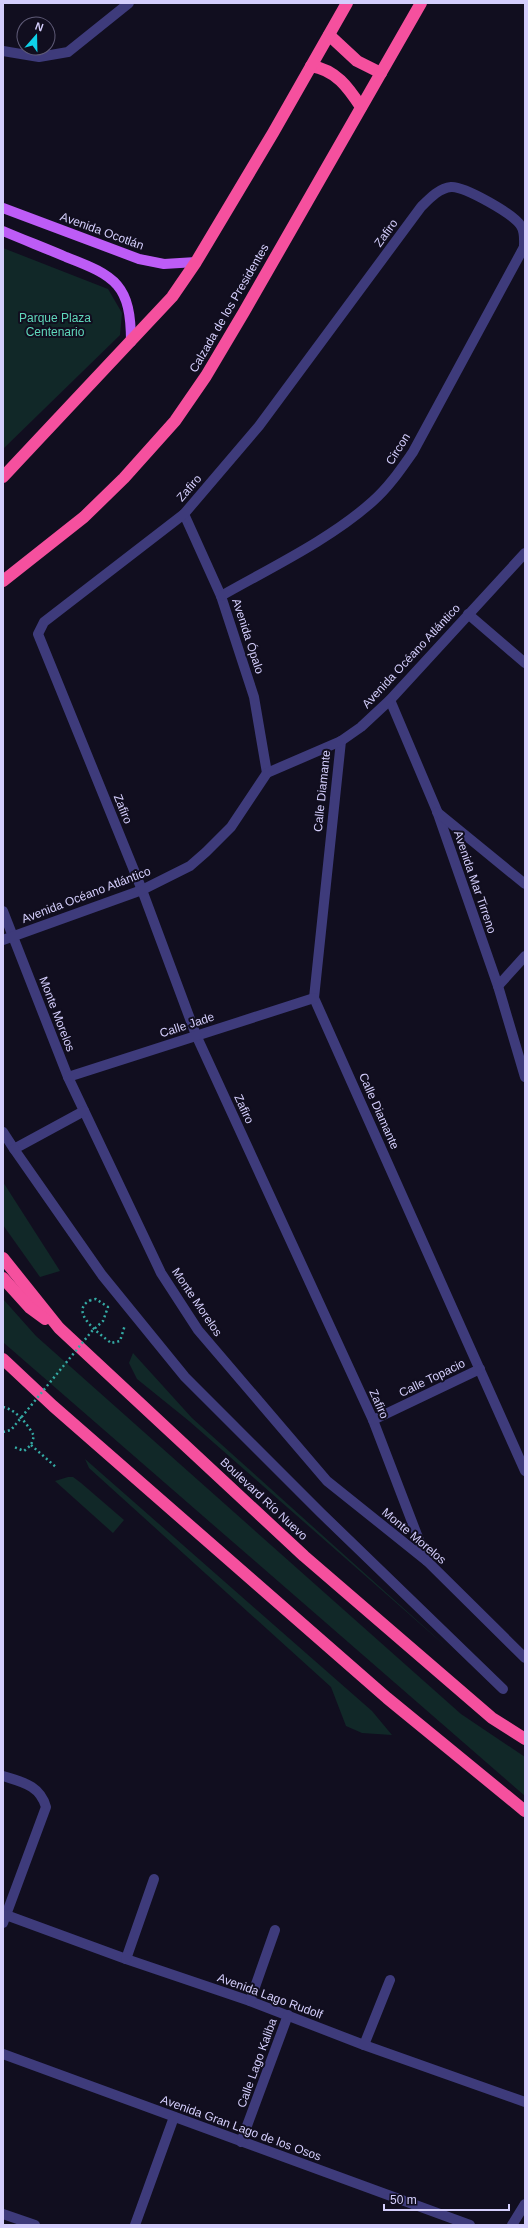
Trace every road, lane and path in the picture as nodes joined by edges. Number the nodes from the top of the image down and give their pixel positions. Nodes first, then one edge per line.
1 (129, 3) edge
2 (347, 3) edge
3 (421, 3) edge
4 (329, 35) junction
5 (3, 52) edge
6 (310, 66) junction
7 (381, 73) junction
8 (361, 107) junction
9 (452, 187) joint
10 (3, 208) edge
11 (3, 232) edge
12 (196, 262) junction
13 (131, 342) junction
14 (3, 477) edge
15 (184, 514) junction
16 (525, 553) edge
17 (3, 581) edge
18 (221, 596) junction
19 (468, 614) junction
20 (525, 662) edge
21 (390, 700) junction
22 (341, 741) junction
23 (267, 773) junction
24 (437, 811) junction
25 (525, 884) edge
26 (142, 890) junction
27 (3, 910) edge
28 (14, 937) junction
29 (3, 940) edge
30 (525, 956) edge
31 (498, 986) junction
32 (314, 998) junction
33 (196, 1035) junction
34 (68, 1077) junction
35 (525, 1077) edge
36 (84, 1111) junction
37 (3, 1132) edge
38 (14, 1149) junction
39 (3, 1258) edge
40 (3, 1278) edge
41 (123, 1300) junction
42 (59, 1328) junction
43 (3, 1358) edge
44 (480, 1369) junction
45 (3, 1407) edge
46 (373, 1420) junction
47 (3, 1432) edge
48 (31, 1444) junction
49 (14, 1447) dead end
50 (58, 1468) dead end
51 (525, 1471) edge
52 (427, 1561) junction
53 (525, 1658) edge
54 (504, 1689) dead end
55 (525, 1739) edge
56 (3, 1776) edge
57 (525, 1811) edge
58 (154, 1879) dead end
59 (4, 1919) edge
60 (275, 1930) dead end
61 (126, 1959) junction
62 (390, 1980) dead end
63 (250, 2001) junction
64 (288, 2015) junction
65 (364, 2045) junction
66 (3, 2054) edge
67 (525, 2102) edge
68 (174, 2117) junction
69 (241, 2142) junction
70 (525, 2204) edge
71 (3, 2214) edge
72 (35, 2225) edge
73 (135, 2225) edge
74 (470, 2225) edge
75 (512, 2225) edge

1 - 5 street
2 - 4 highway
3 - 7 highway, Calzada de los Presidentes
4 - 6 highway
4 - 7 highway
6 - 8 highway
6 - 12 highway
7 - 8 highway, Calzada de los Presidentes
8 - 17 highway, Calzada de los Presidentes
9 - 15 street, Zafiro
9 - 18 street, Circon
10 - 12 main road, Avenida Ocotlán
11 - 13 main road
12 - 13 highway
13 - 14 highway
15 - 18 street, Avenida Ópalo
15 - 26 street, Zafiro
16 - 19 street, Avenida Océano Atlántico
18 - 23 street, Avenida Ópalo
19 - 20 street
19 - 21 street, Avenida Océano Atlántico
21 - 22 street, Avenida Océano Atlántico
21 - 24 street, Avenida Mar Tirreno
22 - 23 street, Avenida Océano Atlántico
22 - 32 street, Calle Diamante
23 - 26 street, Avenida Océano Atlántico
24 - 25 street
24 - 31 street, Avenida Mar Tirreno
26 - 28 street, Avenida Océano Atlántico
26 - 33 street, Zafiro
27 - 28 street, Monte Morelos
28 - 29 street, Avenida Océano Atlántico
28 - 34 street, Monte Morelos
30 - 31 street
31 - 35 street, Avenida Mar Tirreno
32 - 33 street, Calle Jade
32 - 44 street, Calle Diamante
33 - 34 street, Calle Jade
33 - 46 street, Zafiro
34 - 36 street, Monte Morelos
36 - 38 street
36 - 52 street, Monte Morelos
37 - 38 street
38 - 41 street
39 - 42 highway, Boulevard Río Nuevo
40 - 42 highway
41 - 47 path, bridge
41 - 54 street
42 - 55 highway, Boulevard Río Nuevo
43 - 57 highway
44 - 46 street, Calle Topacio
44 - 51 street, Calle Diamante
45 - 48 path
46 - 52 street, Zafiro
48 - 49 path
48 - 50 path
52 - 53 street, Monte Morelos
56 - 59 street
58 - 61 street
59 - 61 street, Avenida Lago Rudolf
60 - 63 street
61 - 63 street, Avenida Lago Rudolf
62 - 65 street
63 - 64 street, Avenida Lago Rudolf
64 - 65 street, Avenida Lago Rudolf
64 - 69 street, Calle Lago Kaliba
65 - 67 street, Avenida Lago Rudolf
66 - 68 street, Avenida Gran Lago de los Osos
68 - 69 street, Avenida Gran Lago de los Osos
68 - 73 street
69 - 74 street, Avenida Gran Lago de los Osos
70 - 75 street
71 - 72 street

